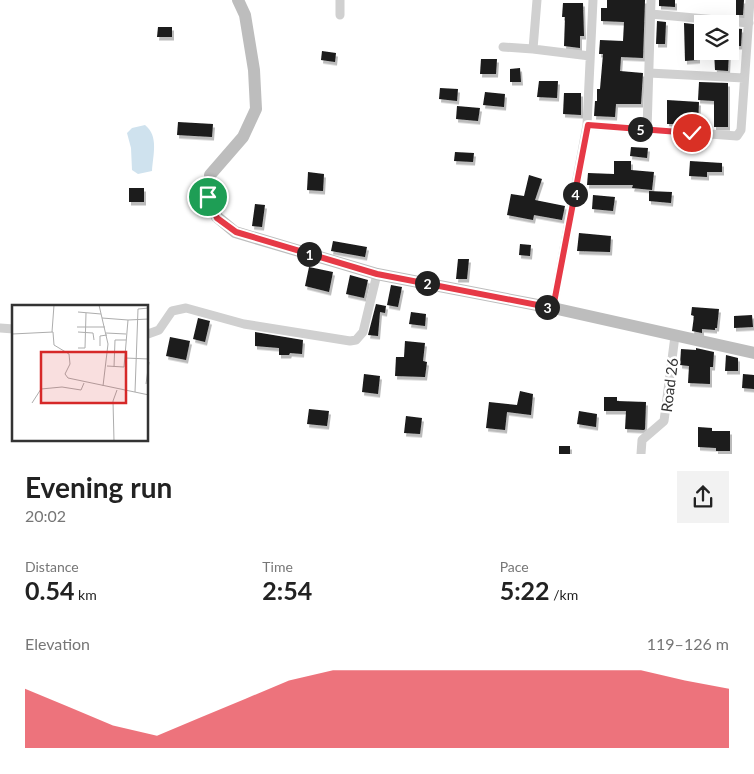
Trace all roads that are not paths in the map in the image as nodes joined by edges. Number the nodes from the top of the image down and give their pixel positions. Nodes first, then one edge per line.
1 (238, 0) edge
2 (340, 0) edge
3 (537, 0) edge
4 (593, 0) edge
5 (651, 0) edge
6 (750, 0) edge
7 (651, 14) junction
8 (340, 15) dead end
9 (749, 23) junction
10 (503, 47) dead end
11 (533, 49) junction
12 (750, 50) edge
13 (590, 56) junction
14 (649, 73) junction
15 (744, 78) junction
16 (588, 125) junction
17 (647, 130) junction
18 (377, 274) junction
19 (553, 308) junction
20 (149, 334) edge
21 (675, 336) junction
22 (754, 353) edge
23 (641, 454) edge

1 - 18 main road
2 - 8 street
3 - 11 street
4 - 13 street
5 - 7 street
6 - 9 street
7 - 9 street
7 - 14 street
9 - 12 street
10 - 11 street
11 - 13 street
12 - 15 street
13 - 16 street
14 - 15 street
14 - 17 street
15 - 17 street
16 - 17 street
16 - 19 street
18 - 19 main road
18 - 20 street
19 - 21 main road
21 - 22 main road
21 - 23 street, Road 26

